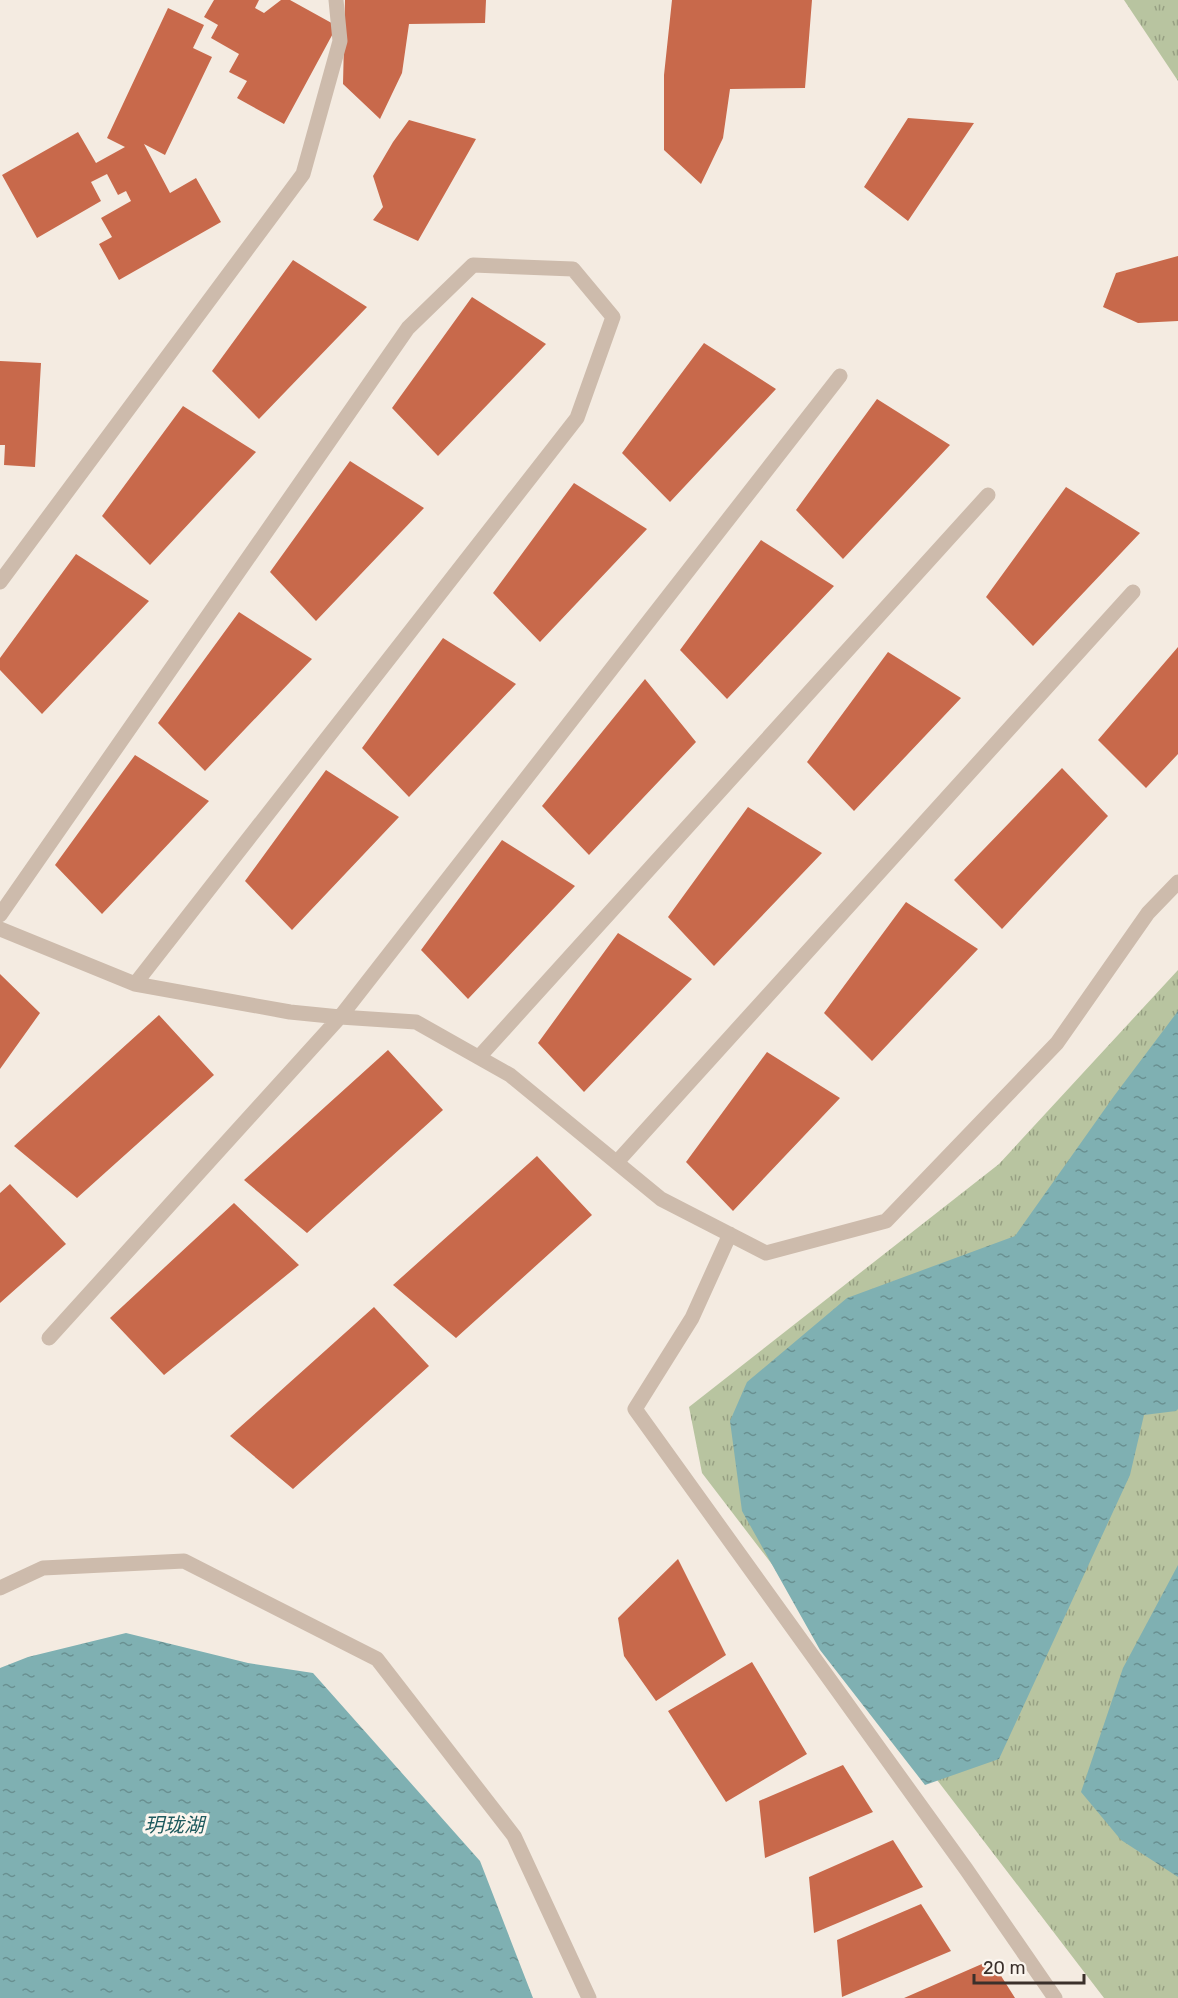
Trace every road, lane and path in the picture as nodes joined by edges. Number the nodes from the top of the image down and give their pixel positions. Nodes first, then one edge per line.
1 (336, 0) edge
2 (840, 376) dead end
3 (988, 495) dead end
4 (0, 582) edge
5 (1133, 592) dead end
6 (1178, 882) edge
7 (0, 915) edge
8 (0, 928) edge
9 (135, 984) junction
10 (340, 1017) junction
11 (480, 1057) junction
12 (617, 1162) junction
13 (730, 1234) junction
14 (49, 1338) dead end
15 (0, 1588) edge
16 (589, 1998) edge
17 (1055, 1998) edge

1 - 4 street
2 - 10 street
3 - 11 street
5 - 12 street
6 - 13 street
7 - 9 street
8 - 9 street
9 - 10 street
10 - 11 street
10 - 14 street
11 - 12 street
12 - 13 street
13 - 17 street
15 - 16 street

